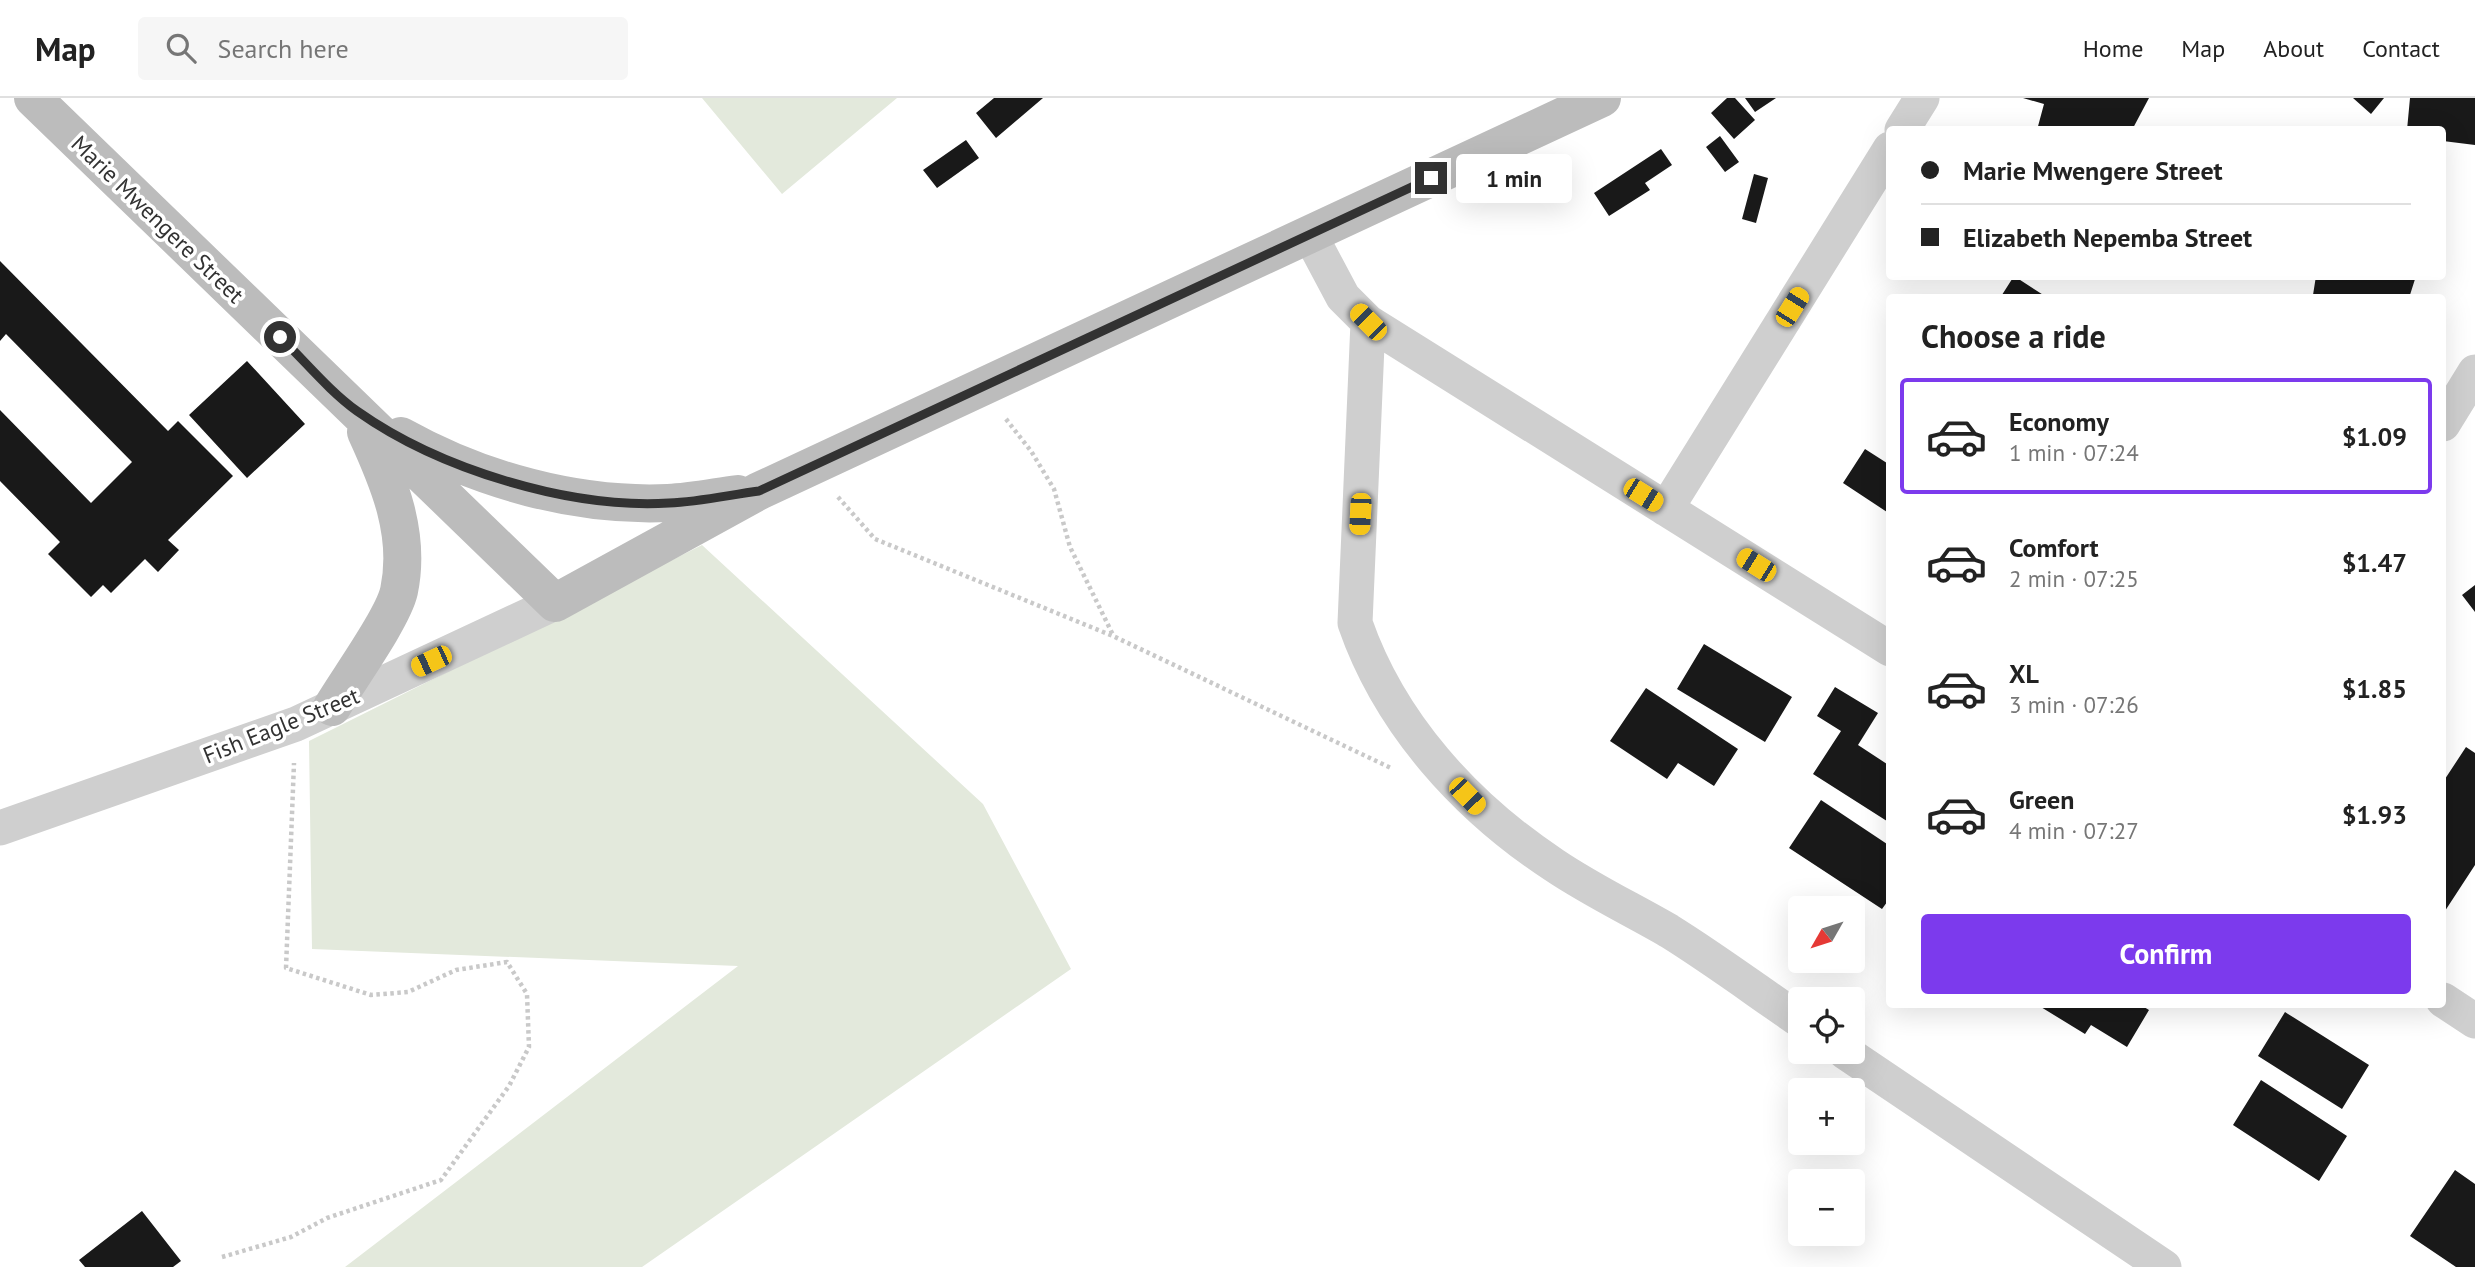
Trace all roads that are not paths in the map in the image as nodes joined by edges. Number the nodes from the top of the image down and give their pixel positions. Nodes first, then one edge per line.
1 (33, 98) edge
2 (1602, 98) edge
3 (1922, 98) edge
4 (1904, 126) edge
5 (1886, 155) edge
6 (1310, 235) junction
7 (1368, 322) junction
8 (2475, 372) edge
9 (356, 411) junction
10 (2446, 419) edge
11 (759, 491) junction
12 (1666, 509) junction
13 (555, 603) junction
14 (1886, 646) edge
15 (332, 707) junction
16 (0, 828) edge
17 (2446, 1002) edge
18 (1788, 1012) edge
19 (2475, 1021) edge
20 (1863, 1064) edge
21 (2164, 1267) edge

1 - 9 street, Marie Mwengere Street
2 - 6 street
3 - 4 street
5 - 12 street
6 - 7 street
6 - 11 street
7 - 12 street
7 - 18 street
8 - 10 street
9 - 11 street
9 - 13 street, Marie Mwengere Street
9 - 15 street
11 - 13 street
12 - 14 street
13 - 15 street, Fish Eagle Street
15 - 16 street, Fish Eagle Street
17 - 19 street
20 - 21 street

